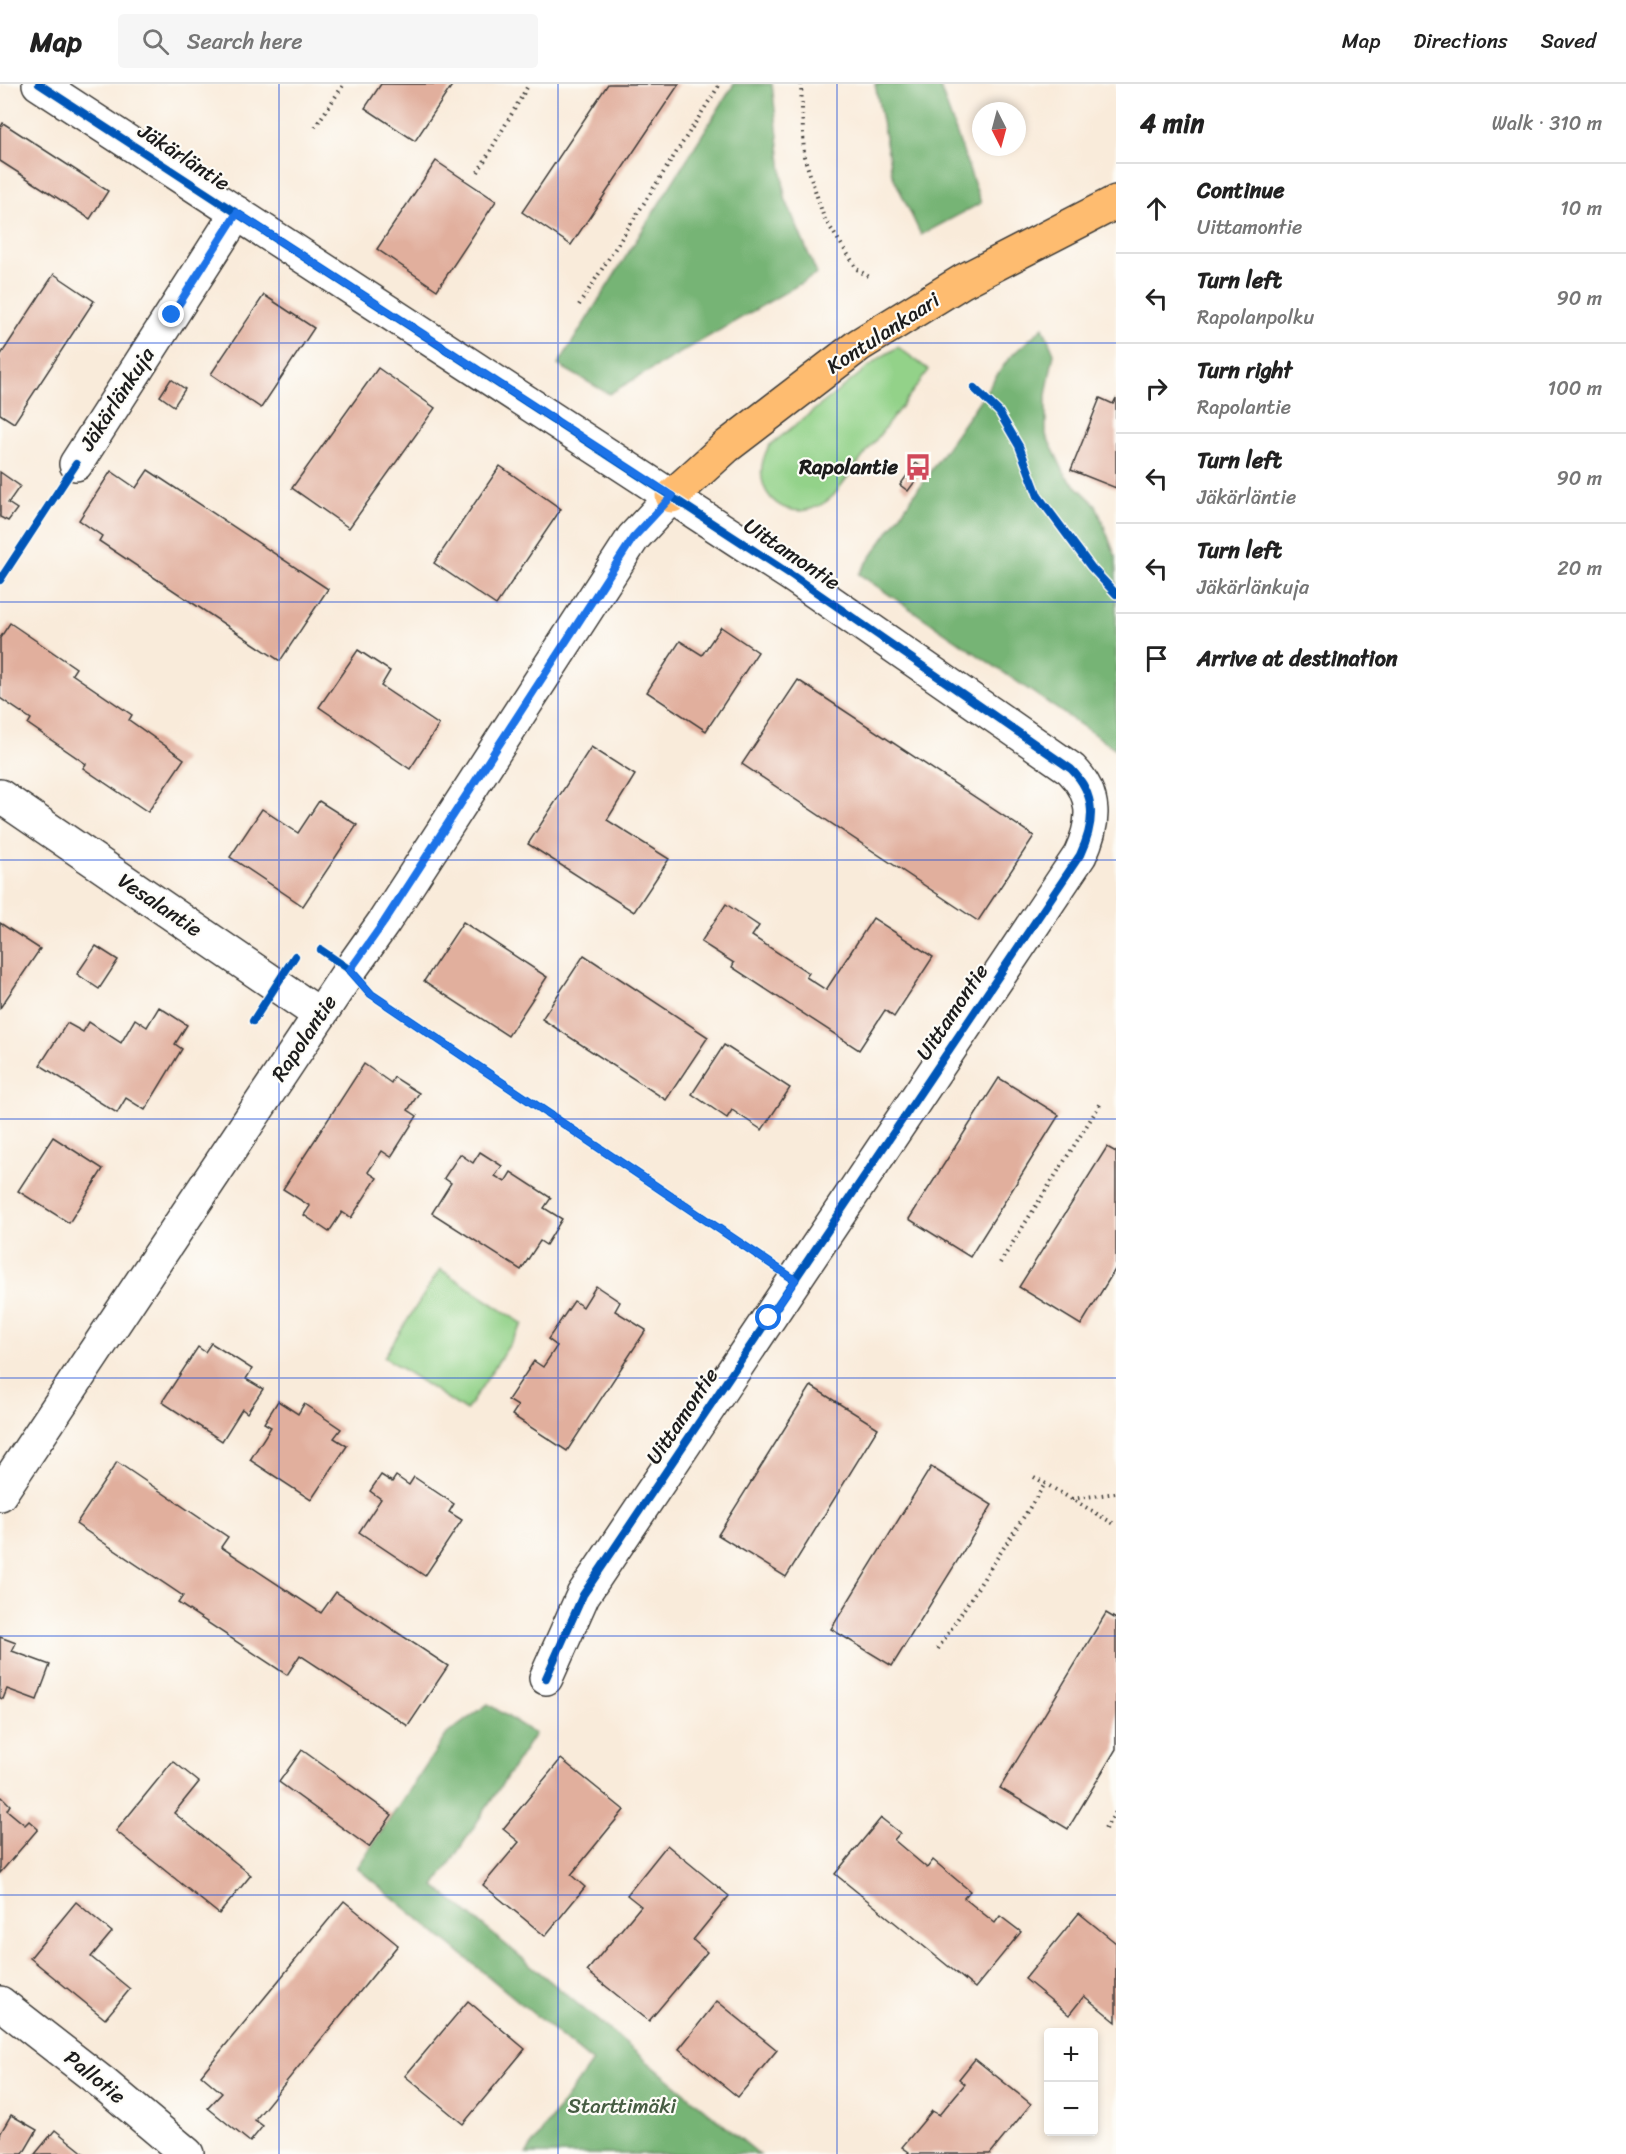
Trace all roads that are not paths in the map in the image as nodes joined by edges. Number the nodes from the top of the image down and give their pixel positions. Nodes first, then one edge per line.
1 (39, 84) edge
2 (1116, 202) edge
3 (237, 213) junction
4 (76, 464) dead end
5 (672, 496) junction
6 (0, 796) edge
7 (320, 1015) junction
8 (0, 1494) edge
9 (546, 1678) dead end
10 (0, 2003) edge
11 (187, 2154) edge

1 - 3 street, Jäkärläntie
2 - 5 main road, Kontulankaari
3 - 4 street, Jäkärlänkuja
3 - 5 street, Jäkärläntie
5 - 7 street, Rapolantie
5 - 9 street, Uittamontie
6 - 7 street, Vesalantie
7 - 8 street, Rapolantie
10 - 11 street, Pallotie

